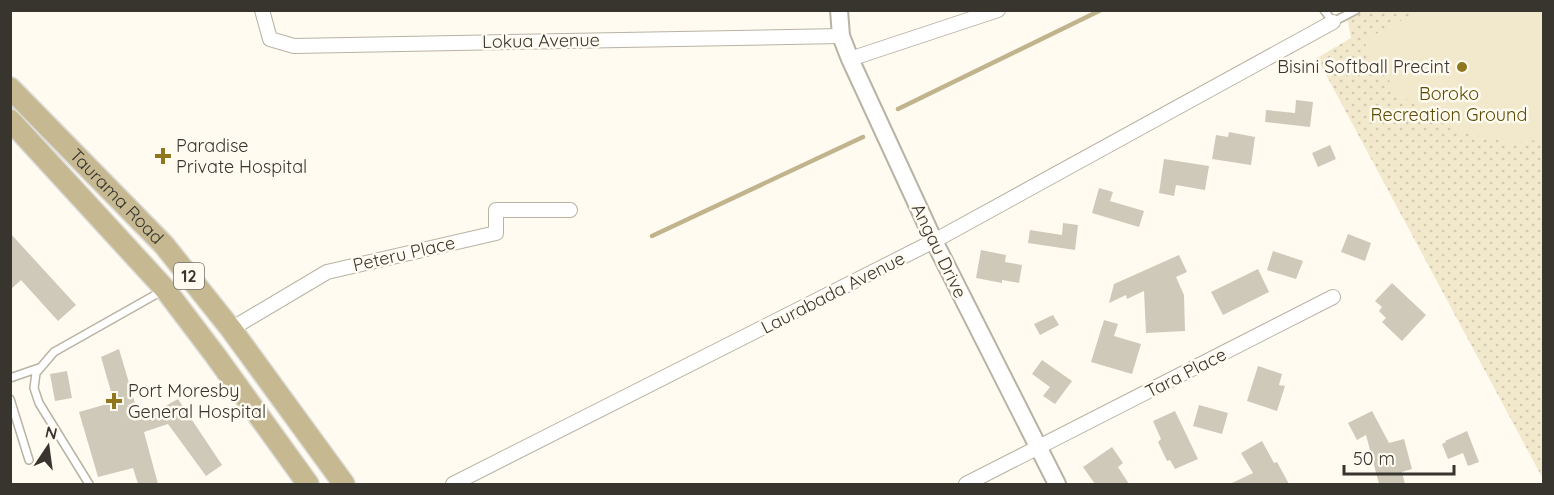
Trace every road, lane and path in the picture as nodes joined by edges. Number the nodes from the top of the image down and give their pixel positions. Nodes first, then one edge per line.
1 (262, 10) edge
2 (838, 10) edge
3 (998, 10) edge
4 (1356, 10) edge
5 (1329, 16) edge
6 (842, 36) junction
7 (850, 58) junction
8 (10, 88) edge
9 (10, 120) edge
10 (570, 210) dead end
11 (933, 242) junction
12 (165, 289) junction
13 (1333, 297) dead end
14 (231, 329) junction
15 (39, 368) junction
16 (10, 378) edge
17 (10, 399) edge
18 (1039, 448) junction
19 (29, 460) dead end
20 (89, 484) edge
21 (308, 484) edge
22 (344, 484) edge
23 (453, 484) edge
24 (966, 484) edge
25 (1057, 484) edge

1 - 6 street, Lokua Avenue
2 - 6 street, Angau Drive
3 - 7 street
4 - 5 lane
5 - 11 street, Laurabada Avenue
6 - 7 street, Angau Drive
7 - 11 street, Angau Drive
8 - 14 main road, Taurama Road / 12
9 - 12 main road, Taurama Road / 12
10 - 14 street, Peteru Place
11 - 18 street, Angau Drive
11 - 23 street, Laurabada Avenue
12 - 15 lane
12 - 21 main road, Taurama Road / 12
13 - 18 street, Tara Place
14 - 22 main road, Taurama Road / 12
15 - 16 lane
15 - 20 lane
17 - 19 lane
18 - 24 street, Tara Place
18 - 25 street, Angau Drive

